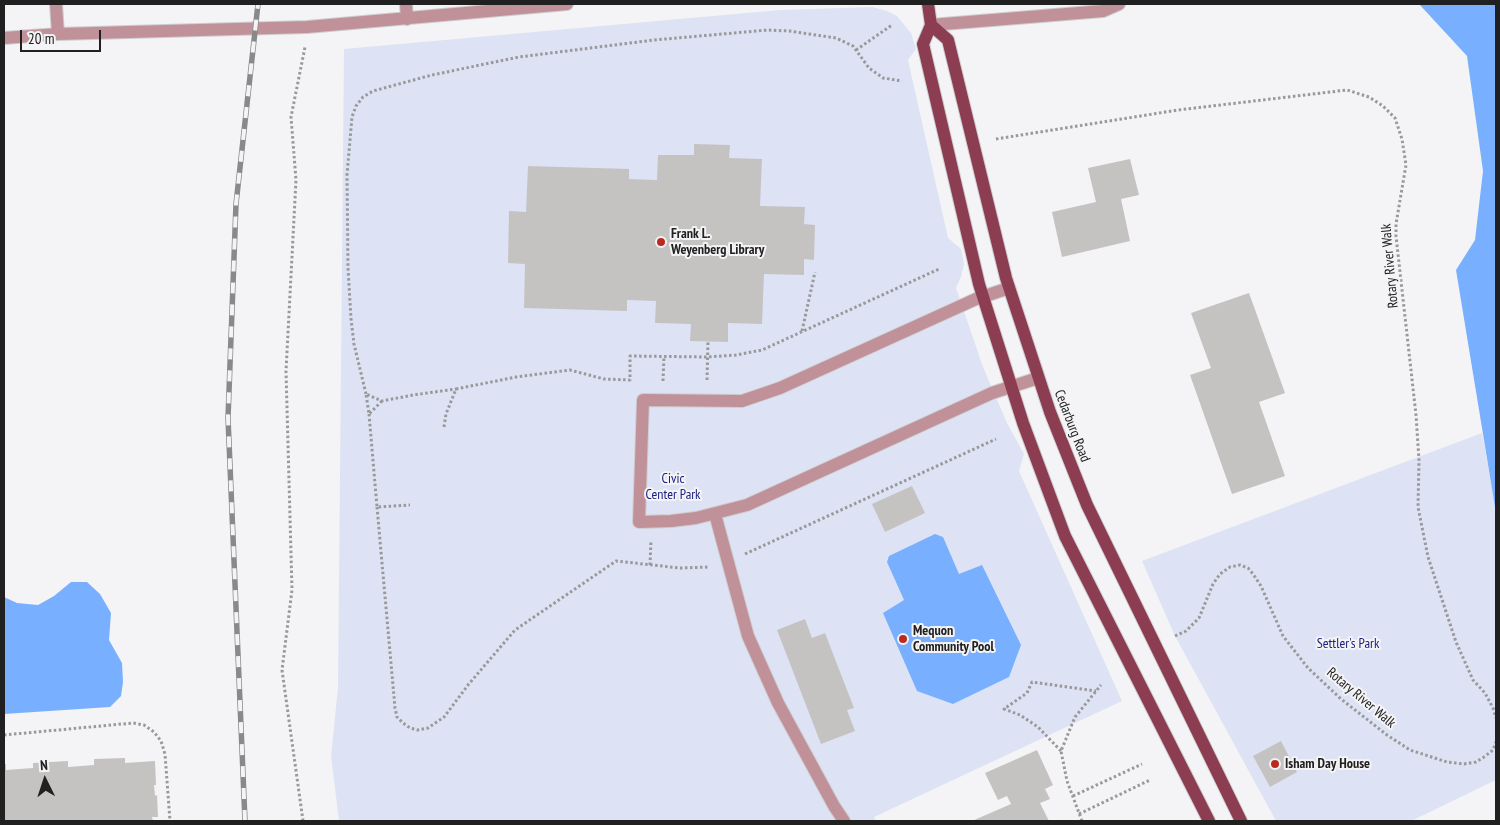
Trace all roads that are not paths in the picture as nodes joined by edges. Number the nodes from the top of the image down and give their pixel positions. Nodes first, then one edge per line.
1 (56, 4) edge
2 (406, 4) edge
3 (566, 4) edge
4 (928, 4) edge
5 (1119, 4) edge
6 (407, 19) junction
7 (931, 25) junction
8 (58, 34) junction
9 (4, 38) edge
10 (1009, 288) junction
11 (983, 296) junction
12 (1038, 378) junction
13 (1012, 386) junction
14 (715, 514) junction
15 (844, 821) edge
16 (1210, 821) edge
17 (1241, 821) edge

1 - 8 street
2 - 6 street
3 - 6 street
4 - 7 main road
5 - 7 street
6 - 8 street
7 - 10 main road, Cedarburg Road
7 - 11 main road
8 - 9 street
10 - 11 street
10 - 12 main road, Cedarburg Road
11 - 13 main road
11 - 14 street
12 - 13 street
12 - 17 main road, Cedarburg Road
13 - 14 street
13 - 16 main road
14 - 15 street

